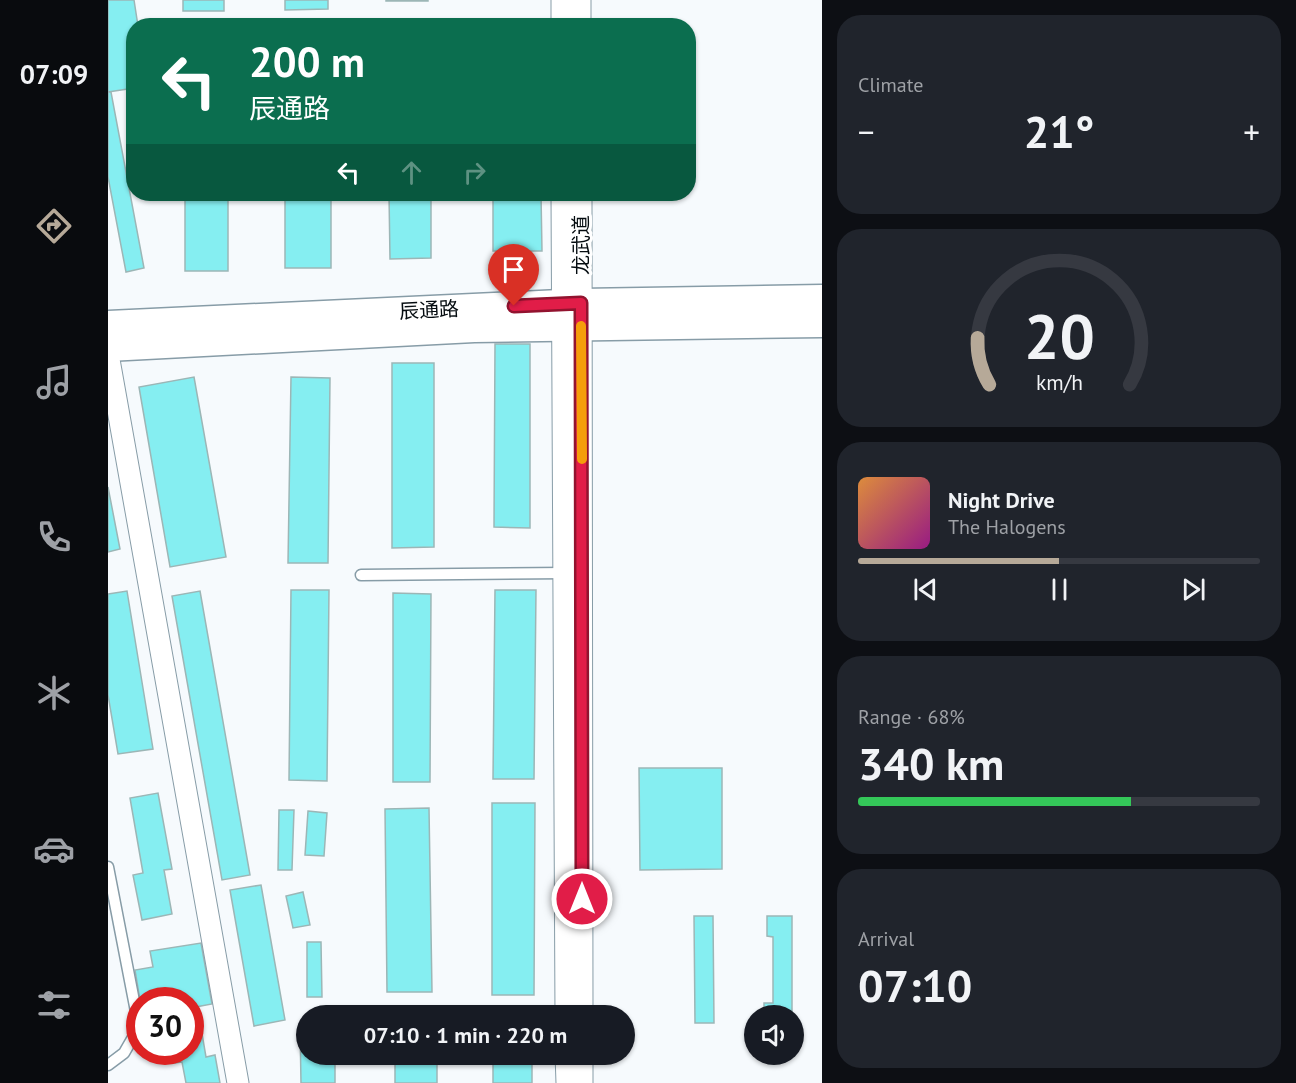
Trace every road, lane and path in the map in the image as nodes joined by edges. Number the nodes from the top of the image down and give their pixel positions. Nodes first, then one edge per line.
1 (562, 0) edge
2 (580, 0) edge
3 (562, 18) edge
4 (580, 18) edge
5 (563, 201) edge
6 (580, 201) edge
7 (822, 299) edge
8 (572, 315) junction
9 (822, 323) edge
10 (108, 326) edge
11 (108, 347) edge
12 (108, 354) edge
13 (573, 573) junction
14 (361, 575) dead end
15 (108, 867) edge
16 (566, 1005) edge
17 (582, 1005) edge
18 (108, 1065) edge
19 (566, 1065) edge
20 (582, 1065) edge
21 (238, 1083) edge
22 (567, 1083) edge
23 (582, 1083) edge

1 - 3 street
2 - 4 street
5 - 8 street
6 - 8 street, 龙武道
7 - 8 street, 辰通路
8 - 9 street, 辰通路
8 - 10 street, 辰通路
8 - 11 street, 辰通路
8 - 13 street
12 - 21 street
13 - 14 lane
13 - 16 street
13 - 17 street
15 - 18 lane
19 - 22 street
20 - 23 street

